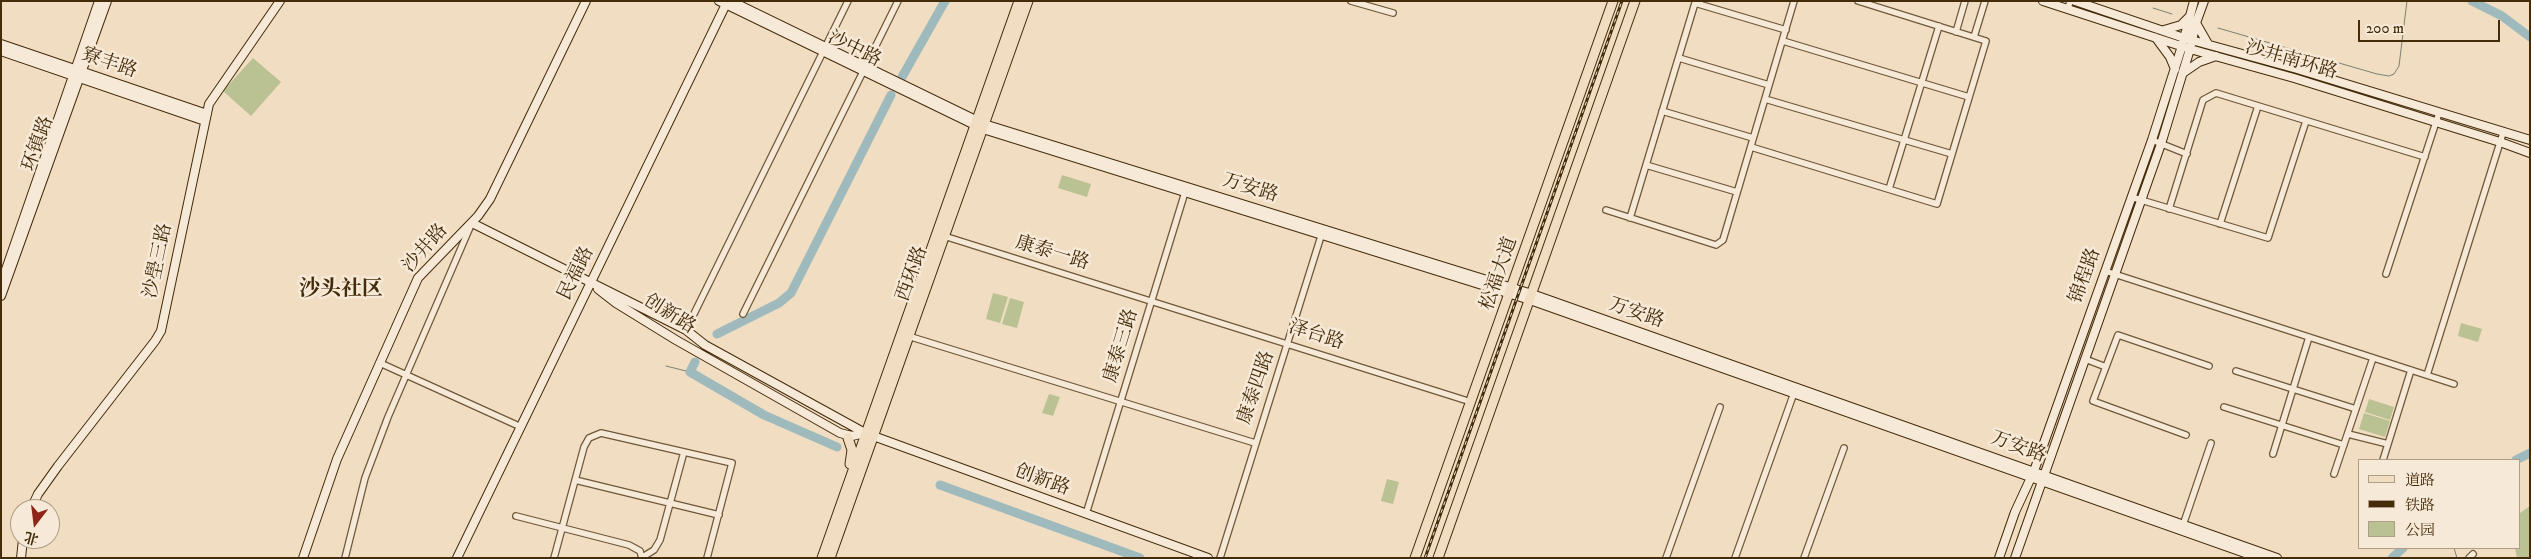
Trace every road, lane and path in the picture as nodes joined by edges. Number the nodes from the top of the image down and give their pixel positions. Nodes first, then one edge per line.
1 (100, 1) edge
2 (107, 1) edge
3 (280, 1) edge
4 (580, 1) edge
5 (586, 1) edge
6 (848, 1) edge
7 (898, 1) edge
8 (1019, 1) edge
9 (1028, 1) edge
10 (1351, 1) edge
11 (1613, 1) edge
12 (1635, 1) edge
13 (1794, 1) edge
14 (1858, 1) edge
15 (1965, 1) edge
16 (1985, 1) edge
17 (2043, 1) edge
18 (2075, 1) edge
19 (2194, 1) edge
20 (2204, 1) edge
21 (726, 2) edge
22 (2069, 5) edge
23 (1393, 13) dead end
24 (2190, 15) junction
25 (2196, 23) junction
26 (1939, 26) junction
27 (1786, 30) junction
28 (2162, 30) junction
29 (1956, 32) junction
30 (2154, 36) junction
31 (1974, 37) junction
32 (1783, 41) junction
33 (2187, 43) junction
34 (1, 44) edge
35 (2208, 44) junction
36 (824, 50) junction
37 (1, 51) edge
38 (2217, 56) junction
39 (1679, 58) junction
40 (2175, 69) junction
41 (864, 70) junction
42 (2183, 73) junction
43 (77, 74) junction
44 (1921, 82) junction
45 (1769, 85) junction
46 (1969, 97) junction
47 (1765, 99) junction
48 (2258, 106) junction
49 (1662, 111) junction
50 (2439, 113) junction
51 (206, 118) junction
52 (2306, 121) junction
53 (2436, 122) junction
54 (980, 125) junction
55 (2503, 133) junction
56 (1753, 138) junction
57 (1904, 140) junction
58 (2152, 140) junction
59 (2530, 140) edge
60 (2500, 142) junction
61 (2162, 144) junction
62 (1751, 147) junction
63 (2530, 153) edge
64 (1952, 154) junction
65 (2187, 154) junction
66 (2425, 157) junction
67 (1646, 165) junction
68 (1889, 189) junction
69 (1186, 190) junction
70 (1737, 192) junction
71 (2131, 198) junction
72 (2142, 201) junction
73 (2169, 209) junction
74 (1606, 210) dead end
75 (1630, 218) junction
76 (472, 223) junction
77 (2220, 224) junction
78 (1322, 231) junction
79 (944, 236) junction
80 (2105, 272) junction
81 (2386, 274) dead end
82 (2115, 275) junction
83 (592, 281) junction
84 (1, 285) edge
85 (1511, 291) junction
86 (1, 296) edge
87 (1531, 297) junction
88 (1152, 300) junction
89 (743, 314) dead end
90 (686, 330) junction
91 (908, 336) junction
92 (2310, 338) junction
93 (1288, 343) junction
94 (2373, 358) junction
95 (2085, 359) junction
96 (380, 363) junction
97 (2209, 366) dead end
98 (2106, 367) junction
99 (2411, 370) junction
100 (2236, 371) dead end
101 (407, 375) junction
102 (2427, 375) junction
103 (2454, 384) dead end
104 (2293, 389) junction
105 (1795, 390) junction
106 (1121, 402) junction
107 (1471, 402) junction
108 (2224, 407) dead end
109 (1720, 408) dead end
110 (2356, 409) junction
111 (2282, 425) junction
112 (521, 427) junction
113 (2348, 434) junction
114 (869, 435) junction
115 (2186, 435) dead end
116 (848, 438) dead end
117 (1255, 443) junction
118 (2210, 444) dead end
119 (2388, 444) junction
120 (2344, 445) junction
121 (1844, 448) dead end
122 (684, 452) junction
123 (2273, 454) dead end
124 (2383, 459) edge
125 (852, 470) junction
126 (2033, 474) junction
127 (2334, 474) dead end
128 (2043, 478) junction
129 (575, 480) junction
130 (36, 499) edge
131 (671, 503) junction
132 (1086, 514) junction
133 (719, 515) junction
134 (516, 516) dead end
135 (2182, 527) junction
136 (562, 528) junction
137 (301, 558) edge
138 (344, 558) edge
139 (457, 558) edge
140 (554, 558) edge
141 (642, 558) edge
142 (707, 558) edge
143 (822, 558) edge
144 (830, 558) edge
145 (1208, 558) edge
146 (1220, 558) edge
147 (1415, 558) edge
148 (1438, 558) edge
149 (1666, 558) edge
150 (1735, 558) edge
151 (1804, 558) edge
152 (1999, 558) edge
153 (2015, 558) edge
154 (2259, 558) edge
155 (2277, 558) edge

1 - 43 street, 环镇路
2 - 43 street, 环镇路
3 - 51 street, 沙壆三路
4 - 137 street, 沙井路
5 - 76 street, 沙井路
6 - 36 street
7 - 41 street
8 - 54 main road, 西环路
9 - 54 main road, 西环路
10 - 23 street
11 - 85 main road, 松福大道
12 - 87 main road, 松福大道
13 - 27 street
14 - 26 street
15 - 29 street
16 - 31 street
17 - 22 street, 沙井南环路
18 - 28 street, 沙井南环路
19 - 24 street, 锦程路
20 - 25 street, 锦程路
21 - 36 street, 沙中路
21 - 83 street, 民福路
22 - 30 street, 沙井南环路
24 - 28 street
24 - 33 street, 锦程路
25 - 33 street, 锦程路
25 - 35 street
26 - 29 street
26 - 44 street
27 - 32 street
27 - 39 street
28 - 33 street, 沙井南环路
29 - 31 street
30 - 33 street, 沙井南环路
30 - 40 street
31 - 46 street
32 - 44 street
32 - 45 street
33 - 35 street, 沙井南环路
33 - 38 street, 沙井南环路
33 - 40 street, 锦程路
33 - 42 street, 锦程路
34 - 43 street, 寮丰路
35 - 50 street, 沙井南环路
36 - 41 street, 沙中路
36 - 90 street
37 - 43 street, 寮丰路
38 - 42 street
38 - 53 street, 沙井南环路
39 - 45 street
39 - 49 street
40 - 58 street, 锦程路
41 - 54 street, 沙中路
41 - 89 street
42 - 61 street, 锦程路
43 - 51 street, 寮丰路
43 - 84 street, 环镇路
43 - 86 street, 环镇路
44 - 46 street
44 - 57 street
45 - 47 street
46 - 64 street
47 - 56 street
47 - 57 street
48 - 52 street
48 - 65 street
48 - 77 street
49 - 56 street
49 - 67 street
50 - 53 street
50 - 55 street, 沙井南环路
51 - 130 street, 沙壆三路
52 - 66 street
52 - 77 street
53 - 60 street, 沙井南环路
53 - 66 street
54 - 69 street, 万安路
54 - 79 main road, 西环路
54 - 114 main road, 西环路
55 - 59 street, 沙井南环路
55 - 60 street
56 - 62 street
57 - 64 street
57 - 68 street
58 - 61 street
58 - 71 street, 锦程路
60 - 63 street, 沙井南环路
60 - 102 street
61 - 65 street
61 - 72 street, 锦程路
62 - 68 street
62 - 70 street
64 - 68 street
65 - 73 street
66 - 81 street
67 - 70 street
67 - 75 street
69 - 78 street, 万安路
69 - 88 street, 康泰三路
70 - 75 street
71 - 72 street
71 - 80 street, 锦程路
72 - 73 street
72 - 82 street, 锦程路
73 - 77 street
74 - 75 street
76 - 83 street, 创新路
76 - 96 street, 沙井路
76 - 101 street
78 - 85 street, 万安路
78 - 93 street, 康泰四路
79 - 88 street, 康泰一路
79 - 91 main road, 西环路
80 - 82 street
80 - 126 street, 锦程路
82 - 92 street
82 - 95 street, 锦程路
83 - 90 street, 创新路
83 - 112 street, 民福路
83 - 114 street, 创新路
85 - 87 street, 万安路
85 - 107 main road, 松福大道
87 - 105 street, 万安路
87 - 148 main road, 松福大道
88 - 93 street, 泽台路
88 - 106 street, 康泰三路
90 - 114 street, 创新路
91 - 106 street
91 - 114 main road, 西环路
92 - 94 street
92 - 104 street
93 - 107 street, 泽台路
93 - 117 street, 康泰四路
94 - 99 street
94 - 110 street
95 - 98 street
95 - 128 street, 锦程路
96 - 101 street
96 - 137 street, 沙井路
97 - 98 street
98 - 115 street
99 - 102 street
99 - 119 street
100 - 104 street
101 - 112 street
101 - 138 street
102 - 103 street
104 - 110 street
104 - 111 street
105 - 126 street, 万安路
105 - 150 street
106 - 117 street
106 - 132 street, 康泰三路
107 - 147 main road, 松福大道
108 - 111 street
109 - 149 street
110 - 113 street
111 - 120 street
111 - 123 street
112 - 139 street, 民福路
113 - 119 street
113 - 120 street
114 - 125 main road, 西环路
114 - 132 street, 创新路
114 - 144 main road, 西环路
116 - 125 main road
117 - 146 street, 康泰四路
118 - 135 street
119 - 124 street
120 - 127 street
121 - 151 street
122 - 129 street
122 - 131 street
122 - 133 street
125 - 143 main road, 西环路
126 - 128 street, 万安路
126 - 152 street, 锦程路
128 - 135 street, 万安路
128 - 153 street, 锦程路
129 - 131 street
129 - 136 street
131 - 133 street
131 - 141 street
132 - 145 street, 创新路
133 - 142 street
134 - 136 street
135 - 154 street, 万安路
135 - 155 street, 万安路
136 - 140 street
136 - 141 street

